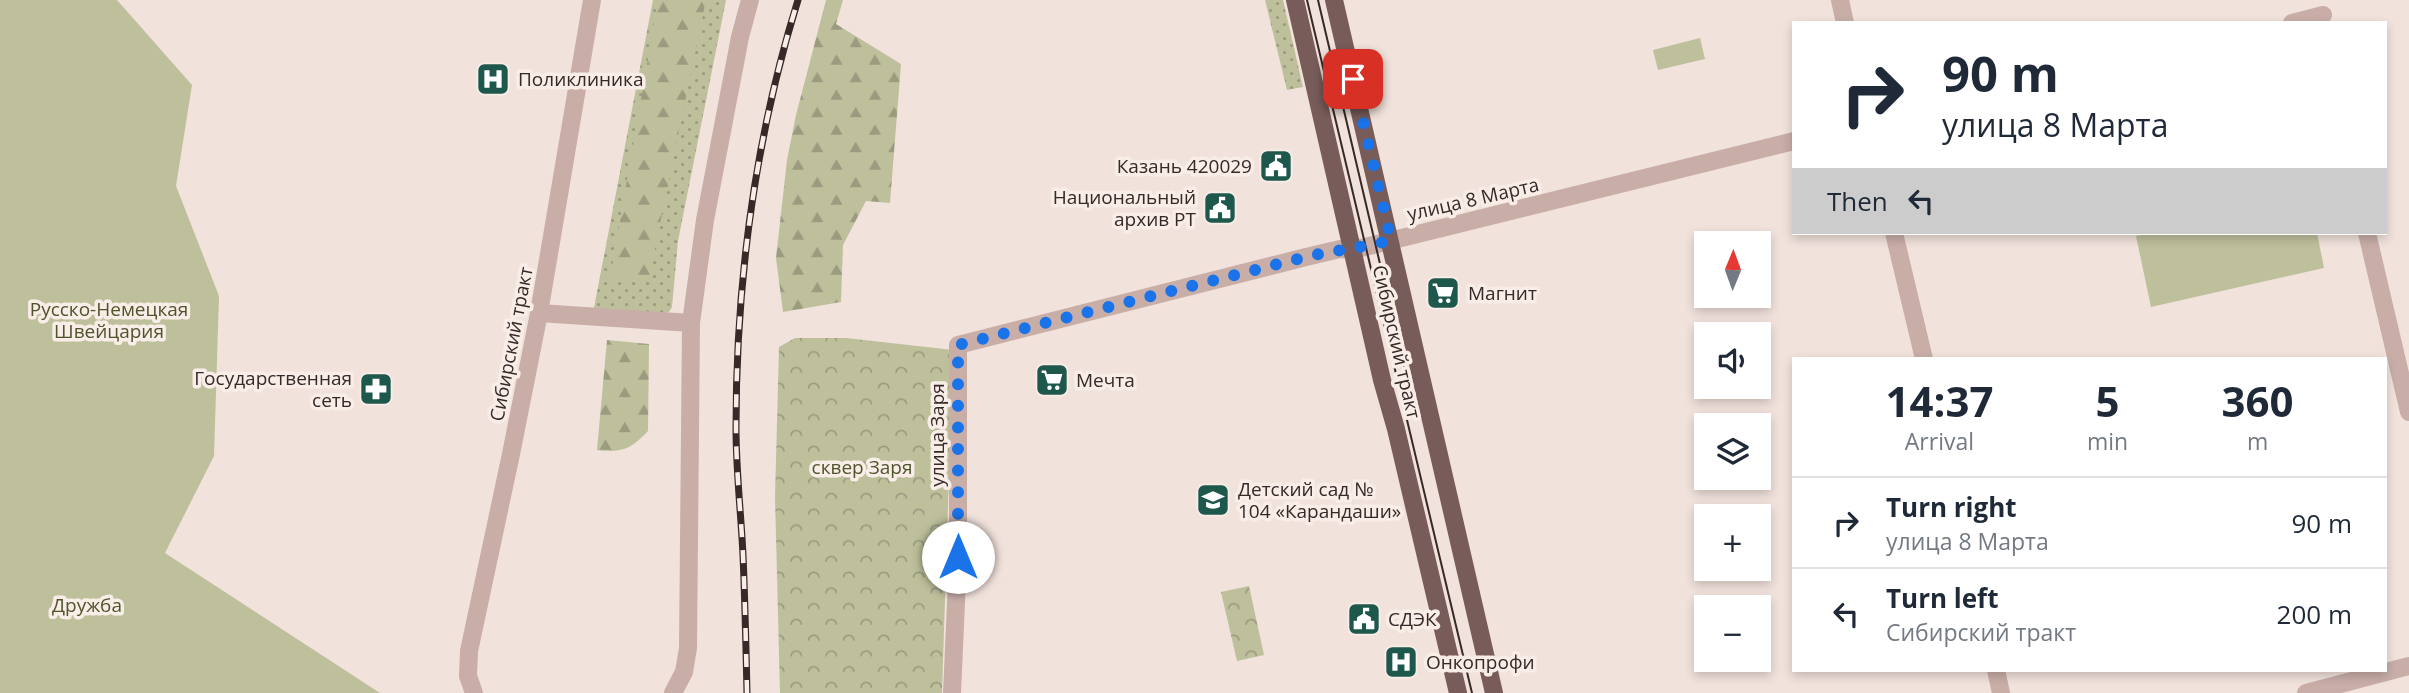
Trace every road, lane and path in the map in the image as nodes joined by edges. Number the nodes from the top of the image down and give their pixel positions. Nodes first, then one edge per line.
1 (592, 0) edge
2 (750, 0) edge
3 (1295, 0) edge
4 (1335, 0) edge
5 (1840, 0) edge
6 (2324, 13) edge
7 (1845, 21) edge
8 (2298, 21) edge
9 (1792, 141) edge
10 (1895, 235) edge
11 (2367, 235) edge
12 (1391, 240) junction
13 (1353, 250) junction
14 (539, 313) junction
15 (691, 323) junction
16 (958, 345) joint
17 (1924, 357) edge
18 (2409, 412) edge
19 (2409, 666) edge
20 (1996, 672) edge
21 (2386, 672) edge
22 (2387, 672) edge
23 (474, 693) edge
24 (673, 693) edge
25 (952, 693) edge
26 (1458, 693) edge
27 (1494, 693) edge
28 (2001, 693) edge
29 (2306, 693) edge

1 - 14 street, Сибирский тракт
2 - 15 street
3 - 13 main road, Сибирский тракт
4 - 12 main road, Сибирский тракт
5 - 7 street
6 - 8 street
9 - 12 street, улица 8 Марта
10 - 17 street
11 - 18 street
12 - 13 street, улица 8 Марта
12 - 27 main road, Сибирский тракт
13 - 16 street, улица 8 Марта
13 - 26 main road, Сибирский тракт
14 - 15 street
14 - 23 street, Сибирский тракт
15 - 24 street
16 - 25 street, улица Заря
19 - 22 street
20 - 28 street
21 - 29 street

